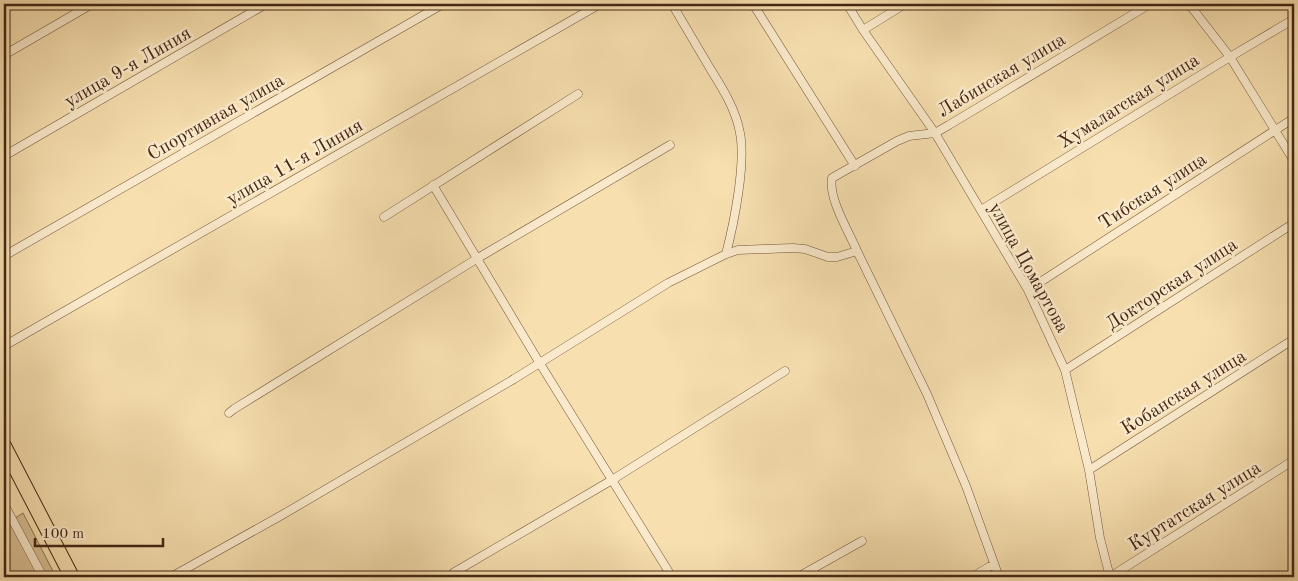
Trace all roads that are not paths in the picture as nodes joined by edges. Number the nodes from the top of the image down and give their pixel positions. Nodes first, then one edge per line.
1 (92, 4) edge
2 (266, 4) edge
3 (443, 4) edge
4 (600, 4) edge
5 (672, 4) edge
6 (753, 4) edge
7 (847, 4) edge
8 (905, 4) edge
9 (1150, 4) edge
10 (1189, 4) edge
11 (1294, 19) edge
12 (863, 30) junction
13 (4, 55) edge
14 (1230, 56) junction
15 (578, 94) dead end
16 (1294, 118) edge
17 (1275, 131) junction
18 (935, 133) junction
19 (670, 145) dead end
20 (4, 156) edge
21 (1294, 161) edge
22 (855, 166) junction
23 (433, 185) junction
24 (981, 210) junction
25 (384, 216) dead end
26 (1294, 223) edge
27 (857, 251) junction
28 (726, 254) junction
29 (4, 256) edge
30 (478, 258) junction
31 (1028, 290) junction
32 (1294, 339) edge
33 (4, 346) edge
34 (539, 362) junction
35 (1065, 370) junction
36 (785, 371) dead end
37 (229, 414) dead end
38 (4, 446) edge
39 (1294, 460) edge
40 (1089, 470) junction
41 (612, 480) junction
42 (4, 504) edge
43 (862, 541) dead end
44 (994, 564) junction
45 (453, 573) dead end
46 (43, 577) edge
47 (72, 577) edge
48 (171, 577) edge
49 (672, 577) edge
50 (798, 577) edge
51 (972, 577) edge
52 (999, 577) edge
53 (1110, 577) edge

1 - 13 street
2 - 20 street, улица 9-я Линия
3 - 29 street, Спортивная улица
4 - 33 street, улица 11-я Линия
5 - 28 street
6 - 22 street
7 - 12 street, улица Цомартова
8 - 12 street
9 - 18 street, Лабинская улица
10 - 14 street
11 - 14 street, Хумалагская улица
12 - 18 street, улица Цомартова
14 - 17 street
14 - 24 street, Хумалагская улица
15 - 23 street
16 - 17 street, Тибская улица
17 - 21 street
17 - 31 street, Тибская улица
18 - 22 street, Лабинская улица
18 - 24 street, улица Цомартова
19 - 30 street
22 - 27 street, Лабинская улица
23 - 25 street
23 - 30 street
24 - 31 street, улица Цомартова
26 - 35 street, Докторская улица
27 - 28 street
27 - 44 street
28 - 34 street
30 - 34 street
30 - 37 street
31 - 35 street, улица Цомартова
32 - 40 street, Кобанская улица
34 - 41 street
34 - 48 street
35 - 40 street, улица Цомартова
36 - 41 street
38 - 47 highway
39 - 53 street, Куртатская улица
40 - 53 street, улица Цомартова
41 - 45 street
41 - 49 street
42 - 46 street
43 - 50 street
44 - 51 street
44 - 52 street

